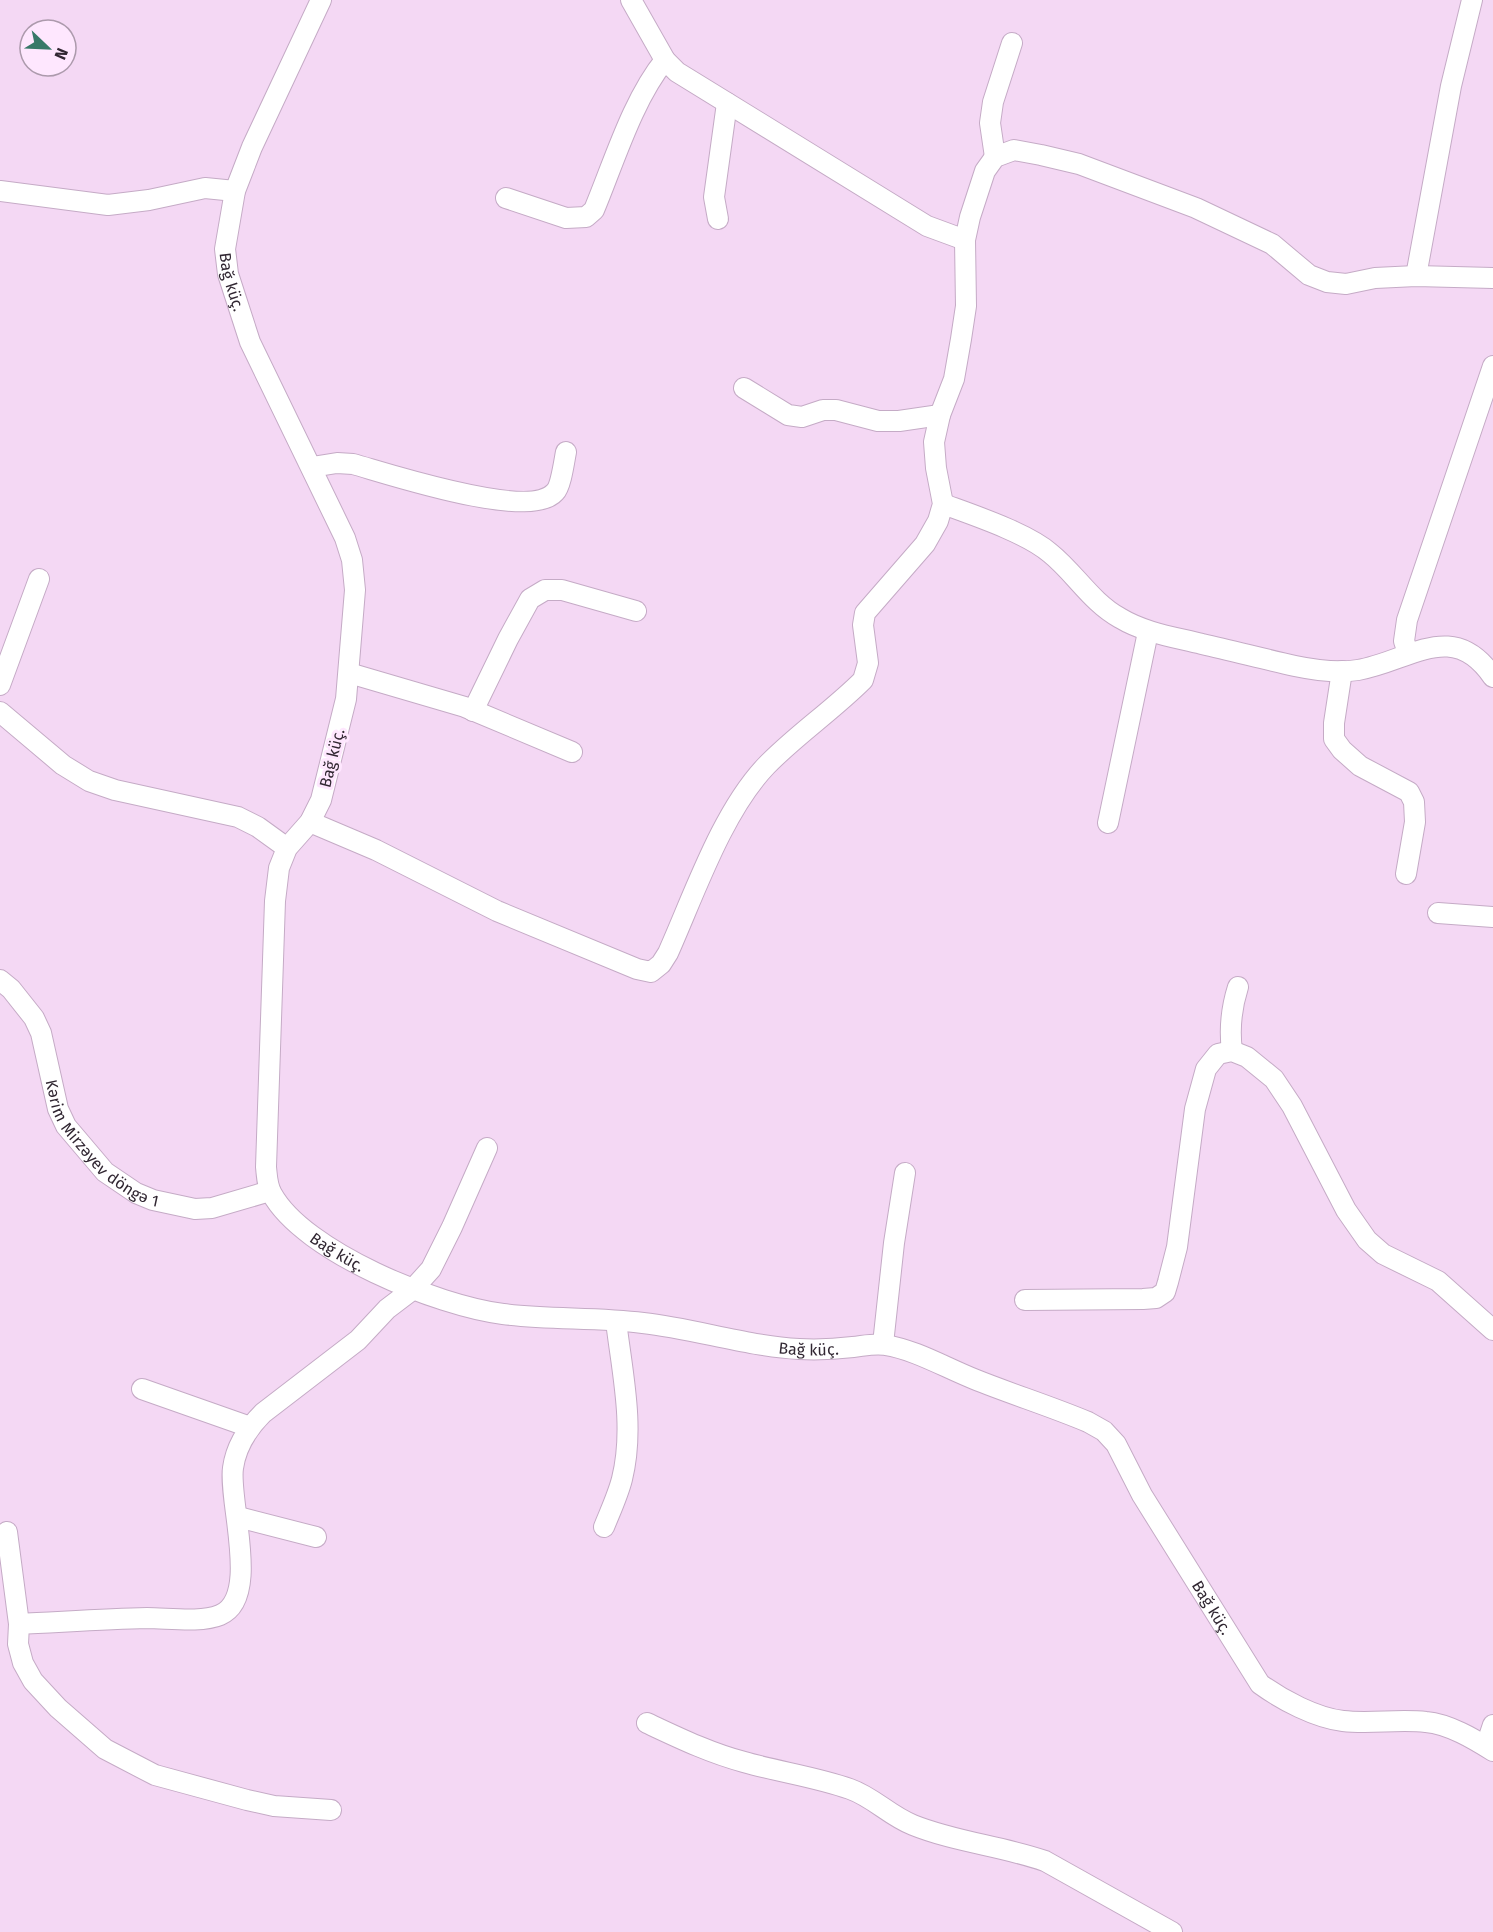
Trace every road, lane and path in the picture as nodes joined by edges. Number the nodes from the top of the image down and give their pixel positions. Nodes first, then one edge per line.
1 (321, 0) edge
2 (631, 0) edge
3 (1472, 0) edge
4 (1012, 44) dead end
5 (665, 60) junction
6 (727, 103) junction
7 (995, 158) junction
8 (0, 191) edge
9 (235, 191) junction
10 (506, 198) dead end
11 (718, 219) dead end
12 (965, 240) junction
13 (1416, 276) junction
14 (1493, 278) edge
15 (1493, 366) edge
16 (744, 388) dead end
17 (940, 415) junction
18 (566, 452) dead end
19 (312, 467) junction
20 (943, 504) junction
21 (39, 579) dead end
22 (636, 611) dead end
23 (1149, 632) junction
24 (1408, 653) junction
25 (1342, 671) junction
26 (349, 673) junction
27 (1493, 677) edge
28 (0, 685) edge
29 (473, 711) junction
30 (0, 712) edge
31 (572, 752) dead end
32 (310, 822) junction
33 (1108, 822) dead end
34 (287, 848) junction
35 (1406, 873) dead end
36 (1438, 913) dead end
37 (1493, 917) edge
38 (0, 980) edge
39 (1238, 987) dead end
40 (1232, 1051) junction
41 (487, 1148) dead end
42 (905, 1173) dead end
43 (270, 1191) junction
44 (412, 1290) junction
45 (1025, 1300) dead end
46 (616, 1321) junction
47 (1493, 1329) edge
48 (883, 1344) junction
49 (142, 1389) dead end
50 (250, 1427) junction
51 (238, 1517) junction
52 (604, 1527) dead end
53 (7, 1532) dead end
54 (316, 1537) dead end
55 (20, 1624) junction
56 (647, 1723) dead end
57 (1493, 1725) edge
58 (1489, 1748) edge
59 (331, 1810) dead end
60 (1172, 1932) edge

1 - 9 street, Bağ küç.
2 - 5 street
3 - 13 street
4 - 7 street
5 - 6 street
5 - 10 street
6 - 11 street
6 - 12 street
7 - 12 street
7 - 13 street
8 - 9 street
9 - 19 street, Bağ küç.
12 - 17 street
13 - 14 street
15 - 24 street
16 - 17 street
17 - 20 street
18 - 19 street
19 - 26 street, Bağ küç.
20 - 23 street
20 - 32 street
21 - 28 street
22 - 29 street
23 - 25 street
23 - 33 street
24 - 25 street
24 - 27 street
25 - 35 street
26 - 29 street
26 - 32 street, Bağ küç.
29 - 31 street
30 - 34 street
32 - 34 street, Bağ küç.
34 - 43 street, Bağ küç.
36 - 37 street
38 - 43 street, Kərim Mirzəyev döngə 1
39 - 40 street
40 - 45 street
40 - 47 street
41 - 44 street
42 - 48 street
43 - 44 street, Bağ küç.
44 - 46 street, Bağ küç.
44 - 50 street
46 - 48 street, Bağ küç.
46 - 52 street
48 - 58 street, Bağ küç.
49 - 50 street
50 - 51 street
51 - 54 street
51 - 55 street
53 - 55 street
55 - 59 street
56 - 60 street
57 - 58 street

